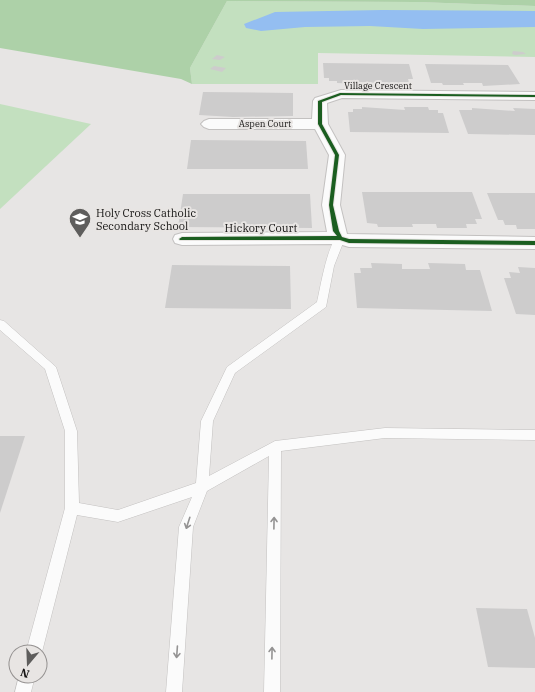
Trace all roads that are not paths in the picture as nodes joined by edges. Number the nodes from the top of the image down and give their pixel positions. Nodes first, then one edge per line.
1 (535, 96) edge
2 (209, 124) dead end
3 (320, 124) junction
4 (340, 238) junction
5 (182, 239) dead end
6 (535, 243) edge
7 (0, 324) edge
8 (535, 434) edge
9 (275, 446) junction
10 (202, 487) junction
11 (72, 508) junction
12 (36, 644) edge
13 (174, 692) edge
14 (272, 692) edge

1 - 3 street, Village Crescent
2 - 3 street, Aspen Court
3 - 4 street, Village Crescent
4 - 5 street, Hickory Court
4 - 6 street
4 - 10 lane
7 - 11 lane
8 - 9 lane
9 - 10 lane
14 -> 9 lane
10 - 11 lane
10 -> 13 lane
11 - 12 lane

